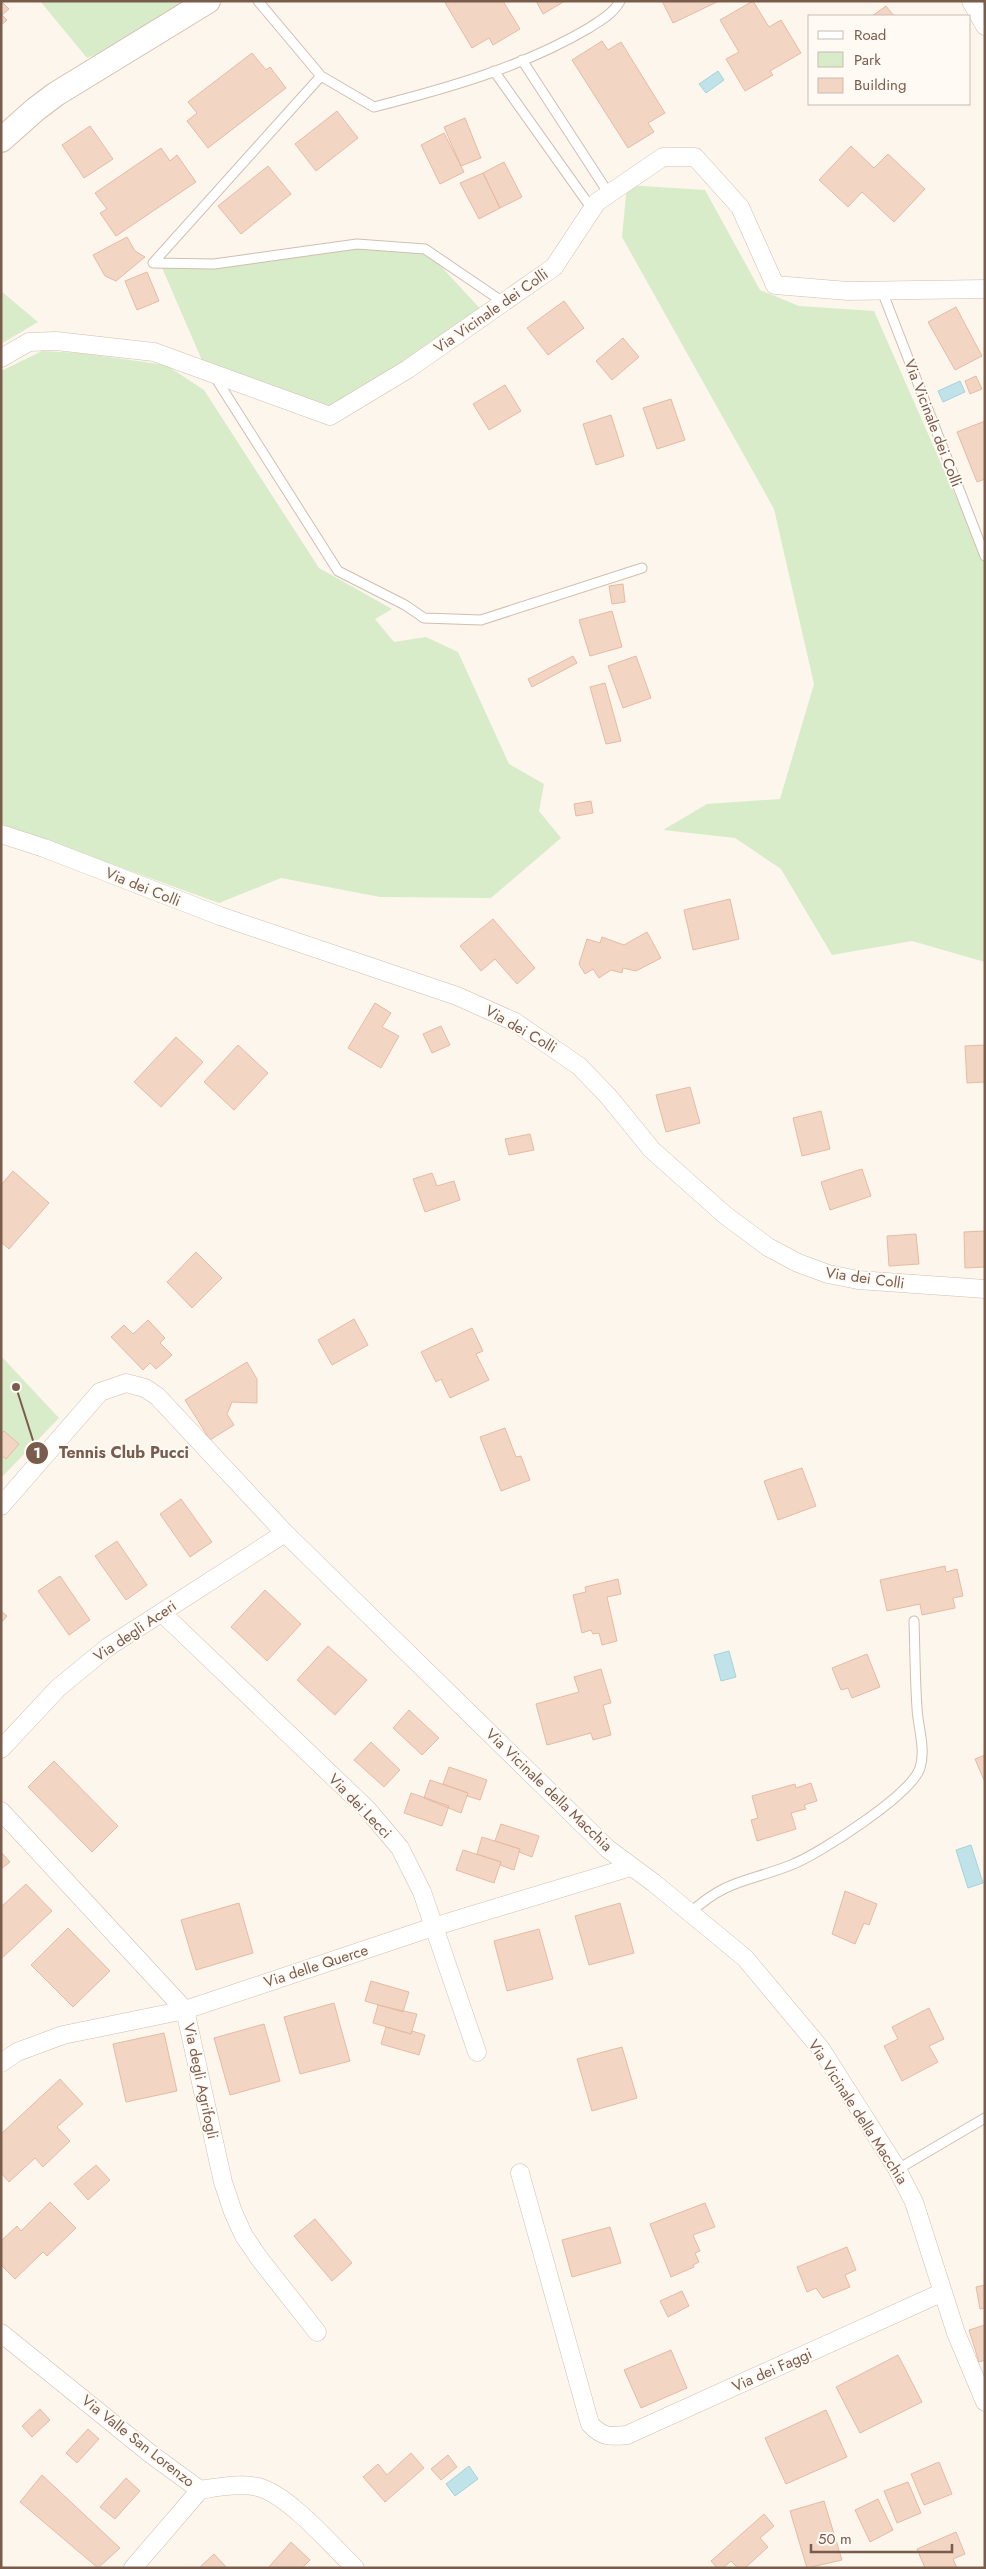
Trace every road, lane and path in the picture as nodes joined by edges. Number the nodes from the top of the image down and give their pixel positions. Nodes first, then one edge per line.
1 (208, 1) edge
2 (258, 1) edge
3 (620, 1) edge
4 (972, 1) edge
5 (985, 26) edge
6 (522, 60) junction
7 (494, 71) junction
8 (321, 76) junction
9 (1, 140) edge
10 (609, 194) junction
11 (592, 209) junction
12 (985, 289) edge
13 (882, 291) junction
14 (503, 302) junction
15 (1, 358) edge
16 (212, 372) junction
17 (985, 556) edge
18 (642, 568) dead end
19 (1, 834) edge
20 (985, 1289) edge
21 (1, 1506) edge
22 (286, 1534) junction
23 (162, 1613) junction
24 (914, 1621) dead end
25 (1, 1749) edge
26 (1, 1811) edge
27 (631, 1867) junction
28 (690, 1913) junction
29 (433, 1927) junction
30 (185, 2010) junction
31 (477, 2052) dead end
32 (1, 2063) edge
33 (985, 2118) edge
34 (898, 2170) junction
35 (520, 2173) dead end
36 (943, 2292) junction
37 (317, 2332) dead end
38 (1, 2333) edge
39 (985, 2402) edge
40 (200, 2490) junction
41 (133, 2568) edge
42 (355, 2568) edge

1 - 9 main road
2 - 8 lane
3 - 6 lane
4 - 5 street
6 - 7 lane
6 - 10 lane
7 - 8 lane
7 - 11 lane
8 - 14 lane
10 - 11 street, Via Vicinale dei Colli
10 - 13 street, Via Vicinale dei Colli
11 - 14 street, Via Vicinale dei Colli
12 - 13 street, Via Vicinale dei Colli
13 - 17 lane, Via Vicinale dei Colli
14 - 16 street, Via Vicinale dei Colli
15 - 16 street, Via Vicinale dei Colli
16 - 18 lane
19 - 20 street, Via dei Colli
21 - 22 street, Via Vicinale della Macchia
22 - 23 street, Via degli Aceri
22 - 27 street, Via Vicinale della Macchia
23 - 25 street, Via degli Aceri
23 - 29 street, Via dei Lecci
24 - 28 lane
26 - 30 street, Via degli Agrifogli
27 - 28 street, Via Vicinale della Macchia
27 - 29 street, Via delle Querce
28 - 34 street, Via Vicinale della Macchia
29 - 30 street, Via delle Querce
29 - 31 street, Via dei Lecci
30 - 32 street, Via delle Querce
30 - 37 street, Via degli Agrifogli
33 - 34 lane
34 - 36 street, Via Vicinale della Macchia
35 - 36 street, Via dei Faggi
36 - 39 street, Via Vicinale della Macchia
38 - 40 street, Via Valle San Lorenzo
40 - 41 street
40 - 42 street, Via Valle San Lorenzo

